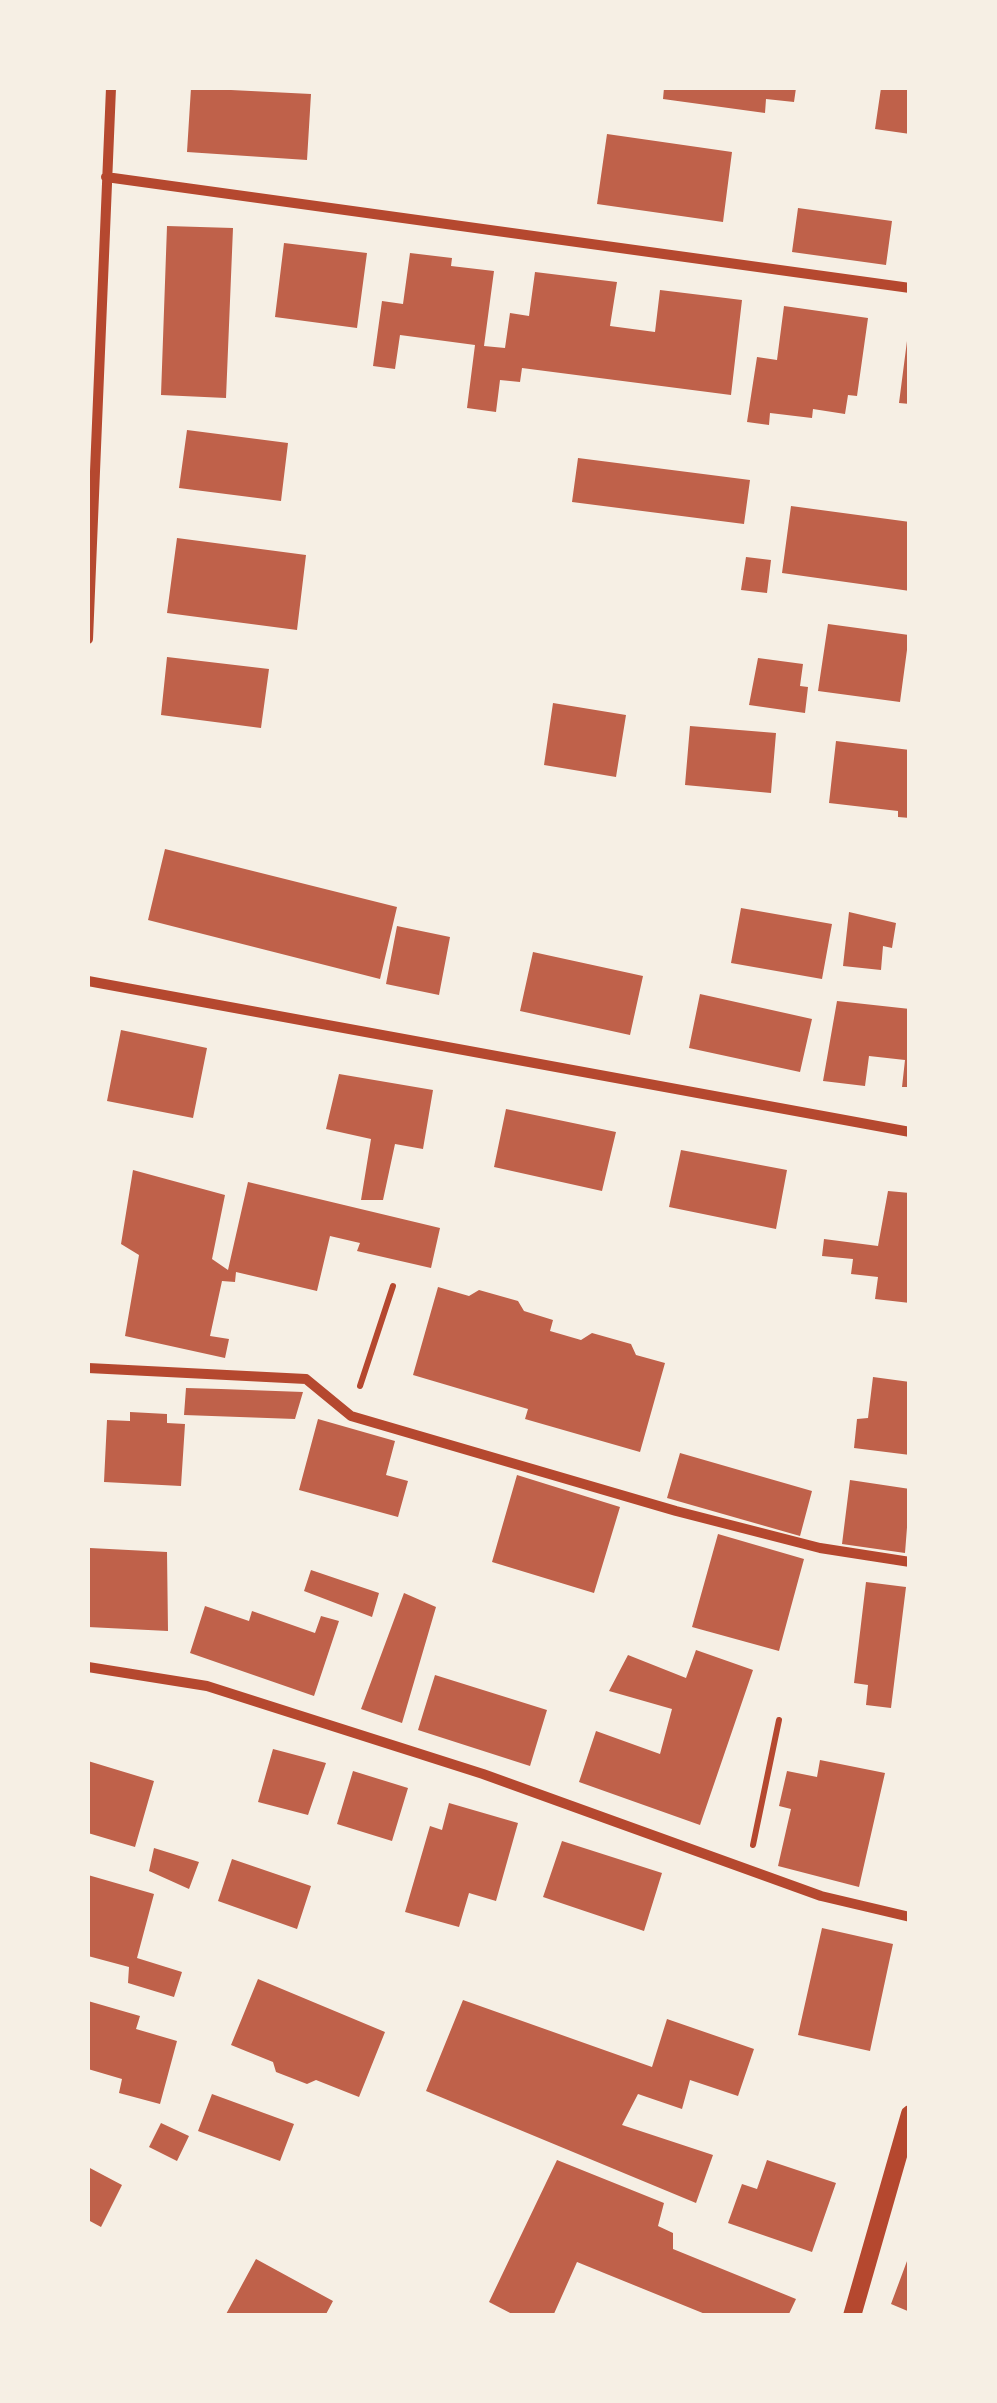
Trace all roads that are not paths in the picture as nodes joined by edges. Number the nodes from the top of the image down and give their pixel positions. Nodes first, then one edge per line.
1 (112, 88) edge
2 (106, 177) junction
3 (910, 288) edge
4 (88, 639) edge
5 (88, 981) edge
6 (910, 1132) edge
7 (88, 1368) edge
8 (910, 1562) edge
9 (88, 1667) edge
10 (910, 1917) edge
11 (910, 2114) edge
12 (852, 2316) edge

1 - 2 street
2 - 3 street
2 - 4 street
5 - 6 street
7 - 8 street
9 - 10 street
11 - 12 street

